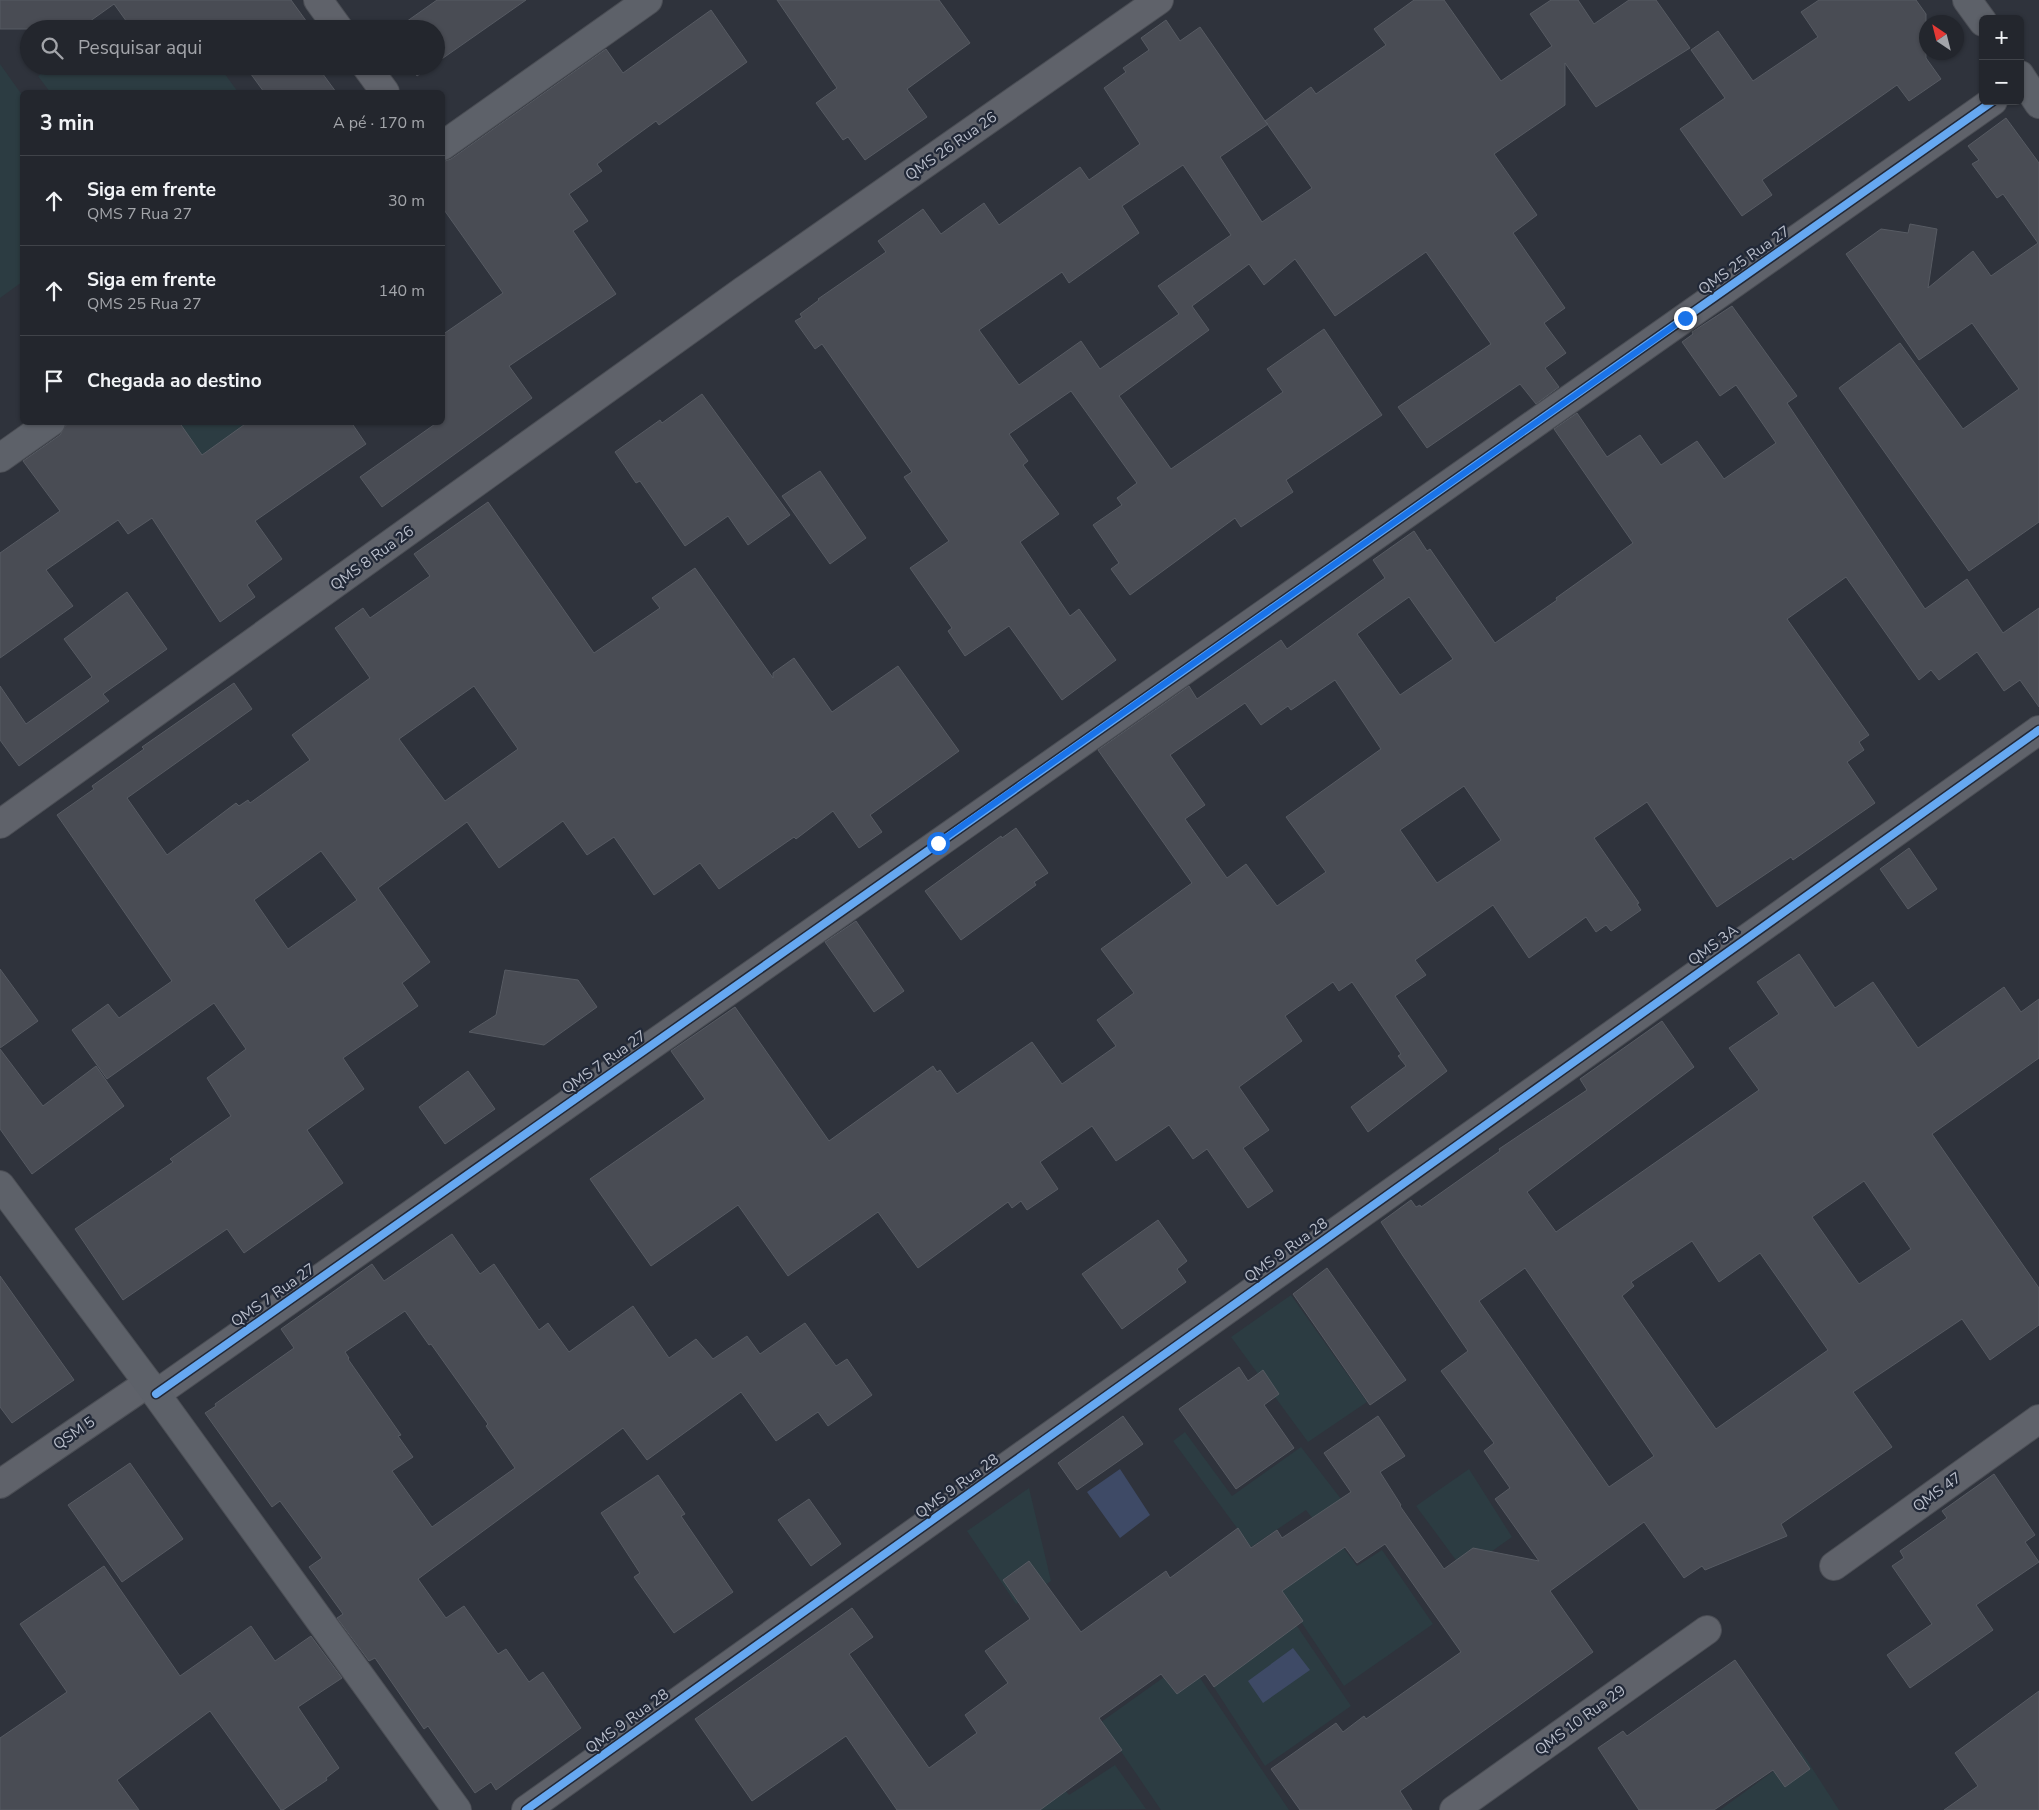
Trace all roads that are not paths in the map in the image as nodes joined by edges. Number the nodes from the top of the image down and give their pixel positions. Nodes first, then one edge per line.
1 (318, 0) edge
2 (648, 0) edge
3 (1158, 0) edge
4 (1967, 0) edge
5 (1979, 16) edge
6 (332, 20) edge
7 (373, 75) edge
8 (2024, 83) edge
9 (384, 90) edge
10 (2039, 104) edge
11 (1987, 105) edge
12 (445, 144) edge
13 (743, 292) joint
14 (47, 425) edge
15 (0, 458) edge
16 (2039, 730) edge
17 (1069, 751) joint
18 (0, 824) edge
19 (1404, 1184) joint
20 (0, 1185) edge
21 (152, 1389) junction
22 (2039, 1419) edge
23 (0, 1484) edge
24 (1834, 1566) dead end
25 (1706, 1630) dead end
26 (457, 1810) edge
27 (526, 1810) edge
28 (1454, 1810) edge

1 - 6 street
2 - 12 street
3 - 13 street, QMS 26 Rua 26
4 - 5 street
7 - 9 street
8 - 10 street
11 - 17 street, QMS 25 Rua 27
13 - 18 street, QMS 8 Rua 26
14 - 15 street
16 - 19 street, QMS 3A
17 - 21 street, QMS 7 Rua 27
19 - 27 street, QMS 9 Rua 28
20 - 21 street
21 - 23 street, QSM 5
21 - 26 street
22 - 24 street, QMS 47
25 - 28 street, QMS 10 Rua 29

